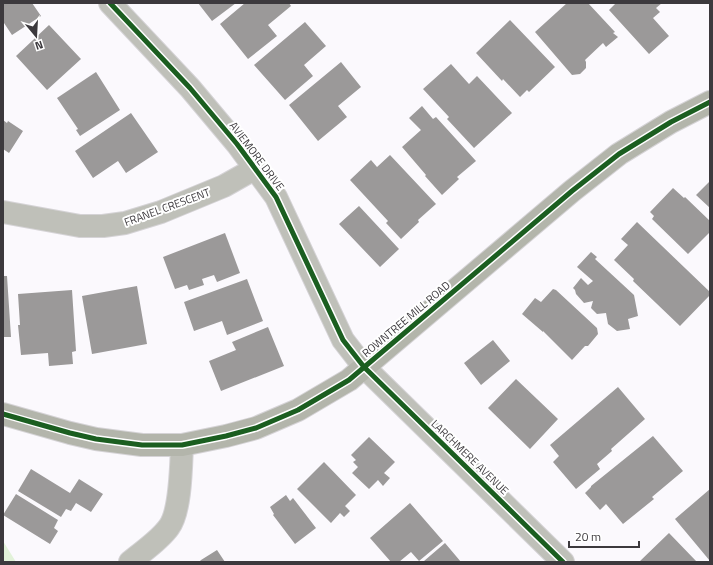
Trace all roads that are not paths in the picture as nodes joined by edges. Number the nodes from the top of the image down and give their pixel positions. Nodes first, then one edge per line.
1 (110, 3) edge
2 (710, 102) edge
3 (256, 168) junction
4 (3, 212) edge
5 (364, 367) junction
6 (3, 414) edge
7 (182, 445) junction
8 (130, 562) edge
9 (563, 562) edge

1 - 3 street, AVIEMORE DRIVE
2 - 5 street, ROWNTREE MILL ROAD
3 - 4 street, FRANEL CRESCENT
3 - 5 street, AVIEMORE DRIVE
5 - 7 street, ROWNTREE MILL ROAD
5 - 9 street, LARCHMERE AVENUE
6 - 7 street, ROWNTREE MILL ROAD
7 - 8 street

